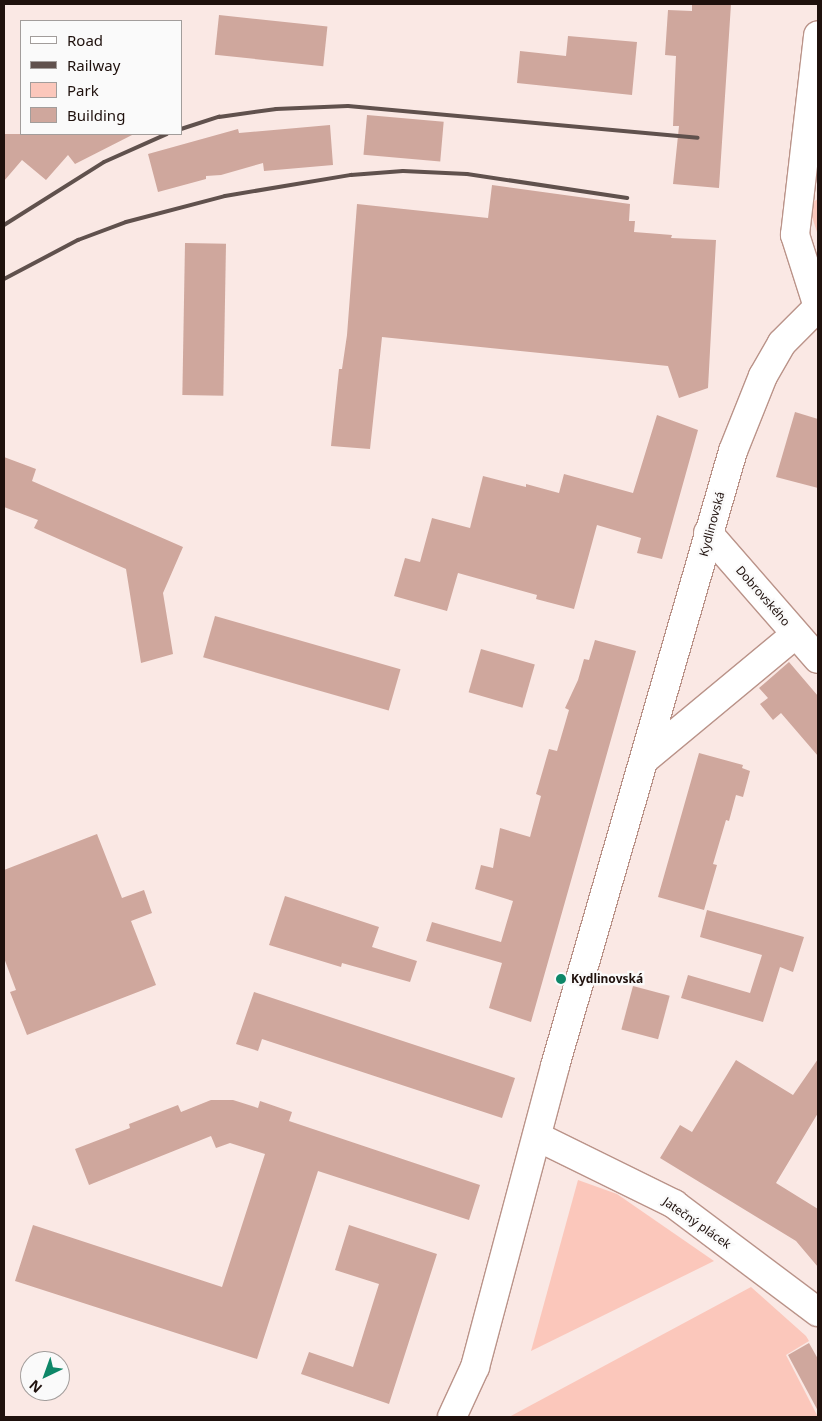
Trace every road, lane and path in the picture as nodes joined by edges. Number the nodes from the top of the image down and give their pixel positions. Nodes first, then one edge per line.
1 (818, 35) edge
2 (818, 307) edge
3 (708, 533) junction
4 (796, 634) junction
5 (818, 659) edge
6 (644, 760) junction
7 (538, 1137) junction
8 (818, 1312) edge
9 (452, 1417) edge

1 - 2 street
2 - 3 street, Kydlinovská
3 - 4 street, Dobrovského
3 - 6 street, Kydlinovská
4 - 5 street, Dobrovského
4 - 6 street
6 - 7 street, Kydlinovská
7 - 8 street, Jatečný plácek
7 - 9 street, Kydlinovská

